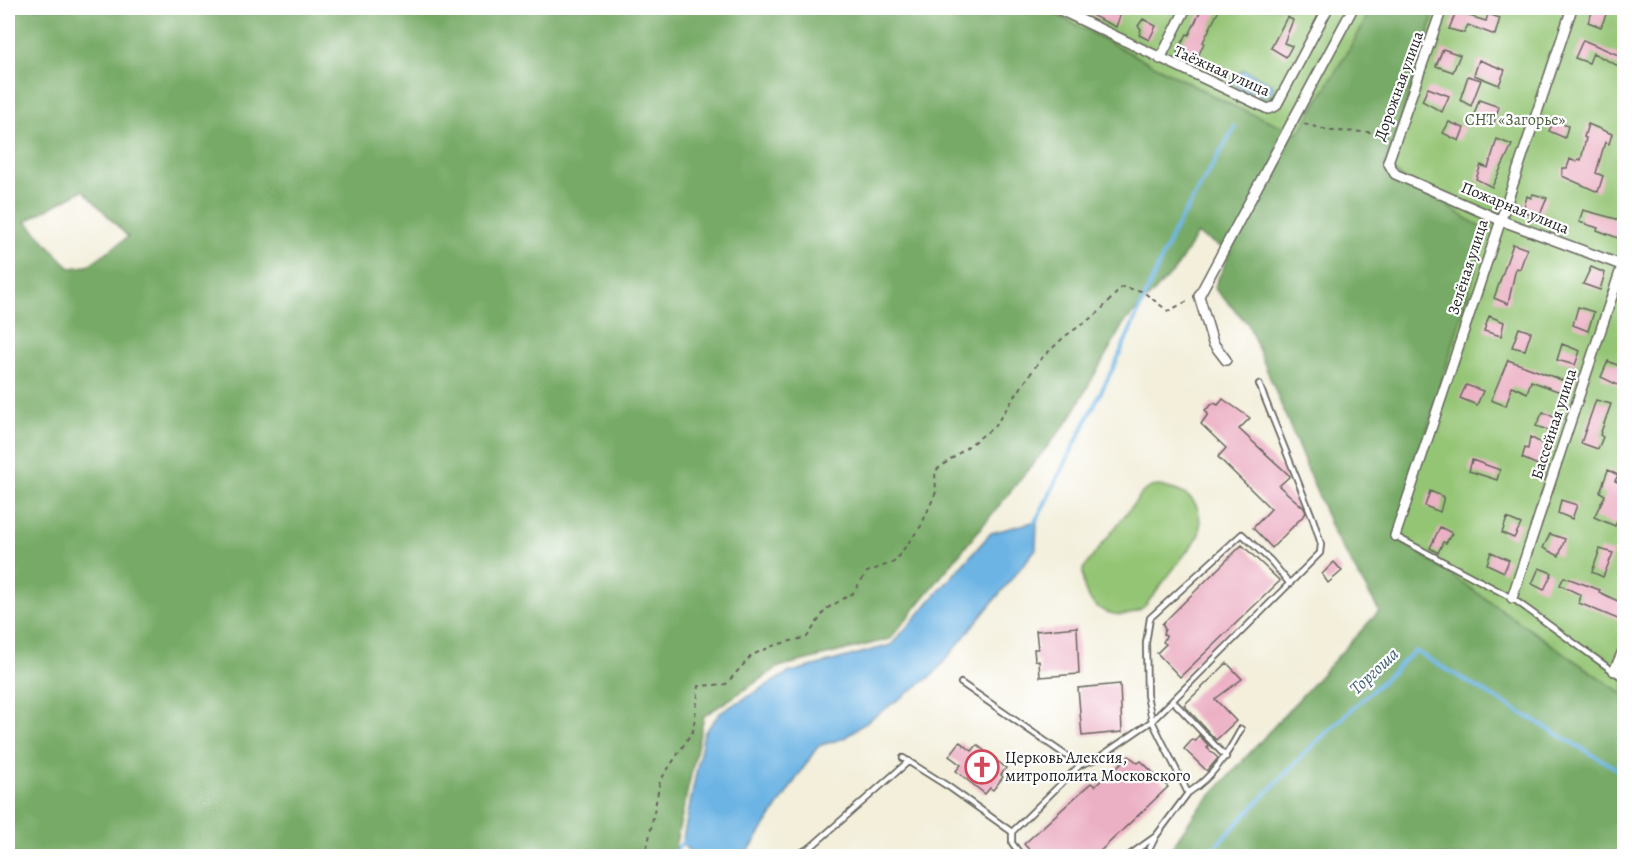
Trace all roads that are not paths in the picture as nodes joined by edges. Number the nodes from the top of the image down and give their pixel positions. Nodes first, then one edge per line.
1 (1056, 8) edge
2 (1186, 8) edge
3 (1328, 8) edge
4 (1353, 8) edge
5 (1442, 8) edge
6 (1572, 8) edge
7 (1160, 59) junction
8 (1395, 174) joint
9 (1500, 220) junction
10 (1624, 264) edge
11 (1226, 360) dead end
12 (1259, 384) dead end
13 (1395, 536) joint
14 (1290, 584) junction
15 (1512, 598) junction
16 (1624, 649) edge
17 (1614, 671) junction
18 (1624, 680) edge
19 (961, 683) dead end
20 (1173, 701) junction
21 (1152, 721) junction
22 (1241, 729) dead end
23 (1226, 757) junction
24 (903, 758) dead end
25 (909, 762) junction
26 (1080, 765) junction
27 (1188, 793) junction
28 (1012, 832) junction
29 (1156, 836) junction
30 (795, 856) edge
31 (1022, 856) edge
32 (1128, 856) edge
33 (1146, 856) edge

1 - 7 street, Таёжная улица
2 - 7 street
3 - 7 street, Таёжная улица
4 - 11 street
5 - 8 street, Дорожная улица
6 - 9 street, Зелёная улица
8 - 9 street, Пожарная улица
9 - 10 street, Пожарная улица
9 - 13 street, Зелёная улица
10 - 15 street, Бассейная улица
12 - 14 lane
13 - 15 lane
14 - 20 lane
14 - 21 lane
15 - 17 lane
16 - 17 street
17 - 18 lane
19 - 26 lane
20 - 21 lane
20 - 23 lane
21 - 26 lane
21 - 27 lane
22 - 23 lane
23 - 27 lane
24 - 25 lane
25 - 28 lane
25 - 30 lane
26 - 28 lane
27 - 29 lane
28 - 31 lane
29 - 32 lane
29 - 33 lane

